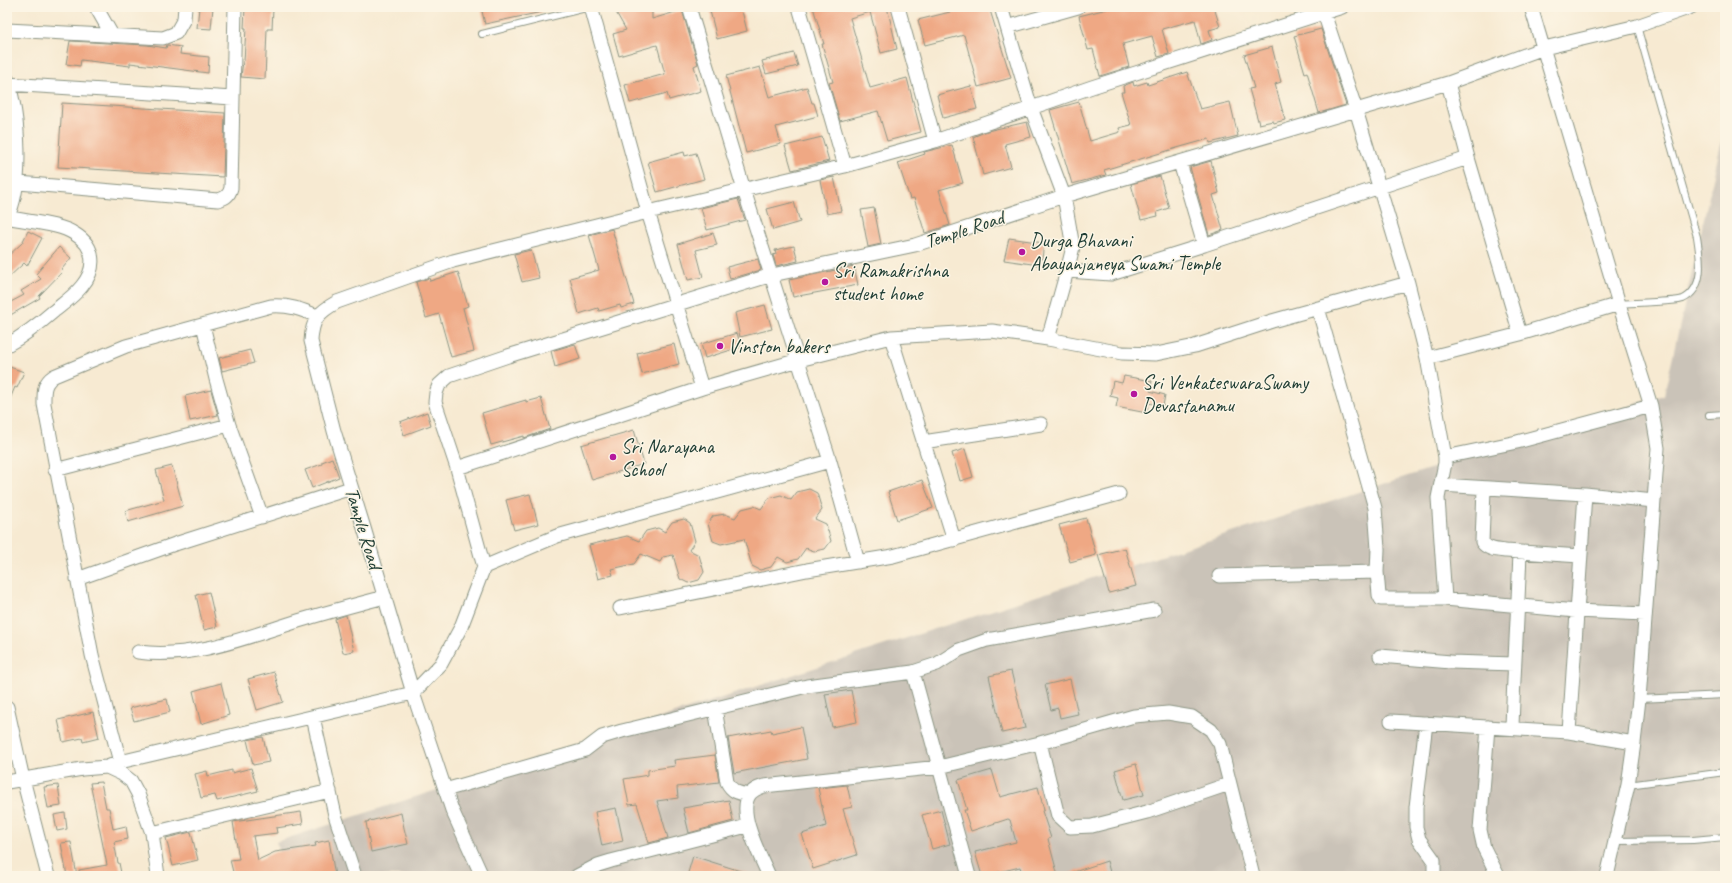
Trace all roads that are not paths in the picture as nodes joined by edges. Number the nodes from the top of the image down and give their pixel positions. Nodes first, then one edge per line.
1 (96, 7) edge
2 (184, 7) edge
3 (235, 7) edge
4 (591, 7) edge
5 (689, 7) edge
6 (799, 7) edge
7 (898, 7) edge
8 (1001, 7) edge
9 (1078, 7) edge
10 (1342, 7) edge
11 (1531, 7) edge
12 (1691, 7) edge
13 (1323, 9) edge
14 (1637, 26) junction
15 (1007, 28) junction
16 (7, 30) edge
17 (482, 34) dead end
18 (112, 35) junction
19 (1544, 48) junction
20 (8, 82) edge
21 (1448, 83) junction
22 (233, 98) junction
23 (1031, 108) junction
24 (1356, 110) junction
25 (935, 141) junction
26 (1468, 158) junction
27 (1180, 163) junction
28 (844, 166) junction
29 (12, 183) edge
30 (1380, 188) junction
31 (744, 190) junction
32 (1064, 196) junction
33 (648, 212) junction
34 (7, 217) edge
35 (1204, 245) junction
36 (1067, 271) junction
37 (772, 275) junction
38 (1408, 283) junction
39 (1619, 304) junction
40 (676, 305) junction
41 (1318, 308) junction
42 (317, 316) junction
43 (203, 325) junction
44 (1520, 334) junction
45 (890, 337) junction
46 (1048, 339) junction
47 (7, 344) edge
48 (1427, 358) junction
49 (799, 360) junction
50 (702, 388) junction
51 (1651, 406) junction
52 (1725, 414) edge
53 (1709, 415) dead end
54 (1041, 424) dead end
55 (229, 425) junction
56 (923, 442) junction
57 (1445, 457) junction
58 (830, 461) junction
59 (457, 468) junction
60 (55, 470) junction
61 (1441, 485) junction
62 (351, 488) junction
63 (1484, 488) junction
64 (1119, 494) dead end
65 (1585, 494) junction
66 (1654, 501) junction
67 (262, 517) junction
68 (954, 540) junction
69 (1520, 552) junction
70 (1580, 556) junction
71 (858, 562) junction
72 (484, 567) junction
73 (1377, 572) junction
74 (1219, 576) dead end
75 (77, 579) junction
76 (385, 597) junction
77 (1445, 599) junction
78 (1518, 606) junction
79 (620, 608) dead end
80 (1154, 610) dead end
81 (1576, 611) junction
82 (1644, 614) junction
83 (138, 652) dead end
84 (1380, 656) dead end
85 (1514, 664) junction
86 (913, 672) junction
87 (413, 693) junction
88 (1725, 695) edge
89 (1639, 699) junction
90 (7, 707) edge
91 (715, 708) junction
92 (313, 717) junction
93 (1391, 721) dead end
94 (1426, 723) junction
95 (1488, 727) junction
96 (1512, 728) junction
97 (1569, 732) junction
98 (1040, 742) junction
99 (1634, 743) junction
100 (120, 762) junction
101 (107, 767) junction
102 (939, 767) junction
103 (1725, 772) edge
104 (23, 778) junction
105 (7, 782) edge
106 (1229, 784) junction
107 (1628, 785) junction
108 (445, 790) junction
109 (330, 791) junction
110 (749, 795) junction
111 (747, 826) junction
112 (152, 833) junction
113 (1725, 838) edge
114 (1616, 841) junction
115 (48, 876) edge
116 (158, 876) edge
117 (355, 876) edge
118 (482, 876) edge
119 (577, 876) edge
120 (769, 876) edge
121 (969, 876) edge
122 (1253, 876) edge
123 (1434, 876) edge
124 (1498, 876) edge
125 (1607, 876) edge

1 - 18 street
2 - 18 street
3 - 22 street
4 - 17 lane
4 - 33 street
5 - 31 street
6 - 28 street
7 - 25 street
8 - 15 street
9 - 15 street
10 - 13 street
11 - 19 street
12 - 14 street, Temple Road
13 - 23 street
13 - 24 street
14 - 19 street, Temple Road
14 - 39 lane
15 - 23 street
16 - 18 street
19 - 21 street, Temple Road
19 - 39 street
20 - 22 street
20 - 29 street
21 - 24 street, Temple Road
21 - 26 street
22 - 29 street
23 - 25 street
23 - 32 street
24 - 27 street, Temple Road
24 - 30 street
25 - 28 street
26 - 30 street
26 - 44 street
27 - 32 street, Temple Road
27 - 35 street
28 - 31 street
29 - 34 street
30 - 35 street
30 - 38 street
31 - 33 street
31 - 37 street
32 - 36 street
32 - 37 street, Temple Road
33 - 40 street
33 - 42 street
34 - 47 street
35 - 36 street
36 - 46 street
37 - 40 street, Temple Road
37 - 49 street
38 - 41 street
38 - 48 street
39 - 44 street
39 - 51 street
40 - 50 street
40 - 59 street, Temple Road
41 - 46 street
41 - 73 street
42 - 43 street
42 - 62 street, Tample Road
43 - 55 street
43 - 60 street
44 - 48 street
45 - 46 street
45 - 49 street
45 - 56 street
48 - 57 street
49 - 50 street
49 - 58 street
50 - 59 street
51 - 57 street
51 - 66 street
52 - 53 lane
54 - 56 street
55 - 60 street
55 - 67 street
56 - 68 street
57 - 61 street
58 - 71 street
58 - 72 street
59 - 72 street, Temple Road
60 - 75 street
61 - 63 street
61 - 77 street
62 - 67 street
62 - 76 street, Tample Road
63 - 65 street
63 - 69 street
64 - 68 street
65 - 66 street
65 - 70 street
66 - 82 street
67 - 75 street
68 - 71 street
69 - 70 street
69 - 78 street
70 - 81 street
71 - 79 street
72 - 87 street
73 - 74 street
73 - 77 street
75 - 100 street
76 - 83 street
76 - 87 street, Tample Road
77 - 78 street
78 - 81 street
78 - 85 street
80 - 86 street
81 - 82 street
81 - 97 street
82 - 89 street
84 - 85 street
85 - 96 street
86 - 91 street
86 - 102 street
87 - 92 street
87 - 108 street, Tample Road
88 - 89 lane
89 - 99 street
90 - 104 street
91 - 108 street
91 - 110 street
92 - 100 street
92 - 109 street
93 - 94 street
94 - 95 street
94 - 123 street
95 - 96 street
95 - 124 street
96 - 97 street
97 - 99 street
98 - 102 street
98 - 106 street
98 - 106 street
99 - 107 street
100 - 101 street
101 - 104 street
101 - 112 street
102 - 110 street
102 - 121 street
103 - 107 lane
104 - 105 street
104 - 115 street
106 - 122 street
107 - 114 street
108 - 118 street, Tample Road
109 - 112 street
109 - 117 street
110 - 111 street
111 - 119 street
111 - 120 street
112 - 116 street
113 - 114 lane
114 - 125 street

